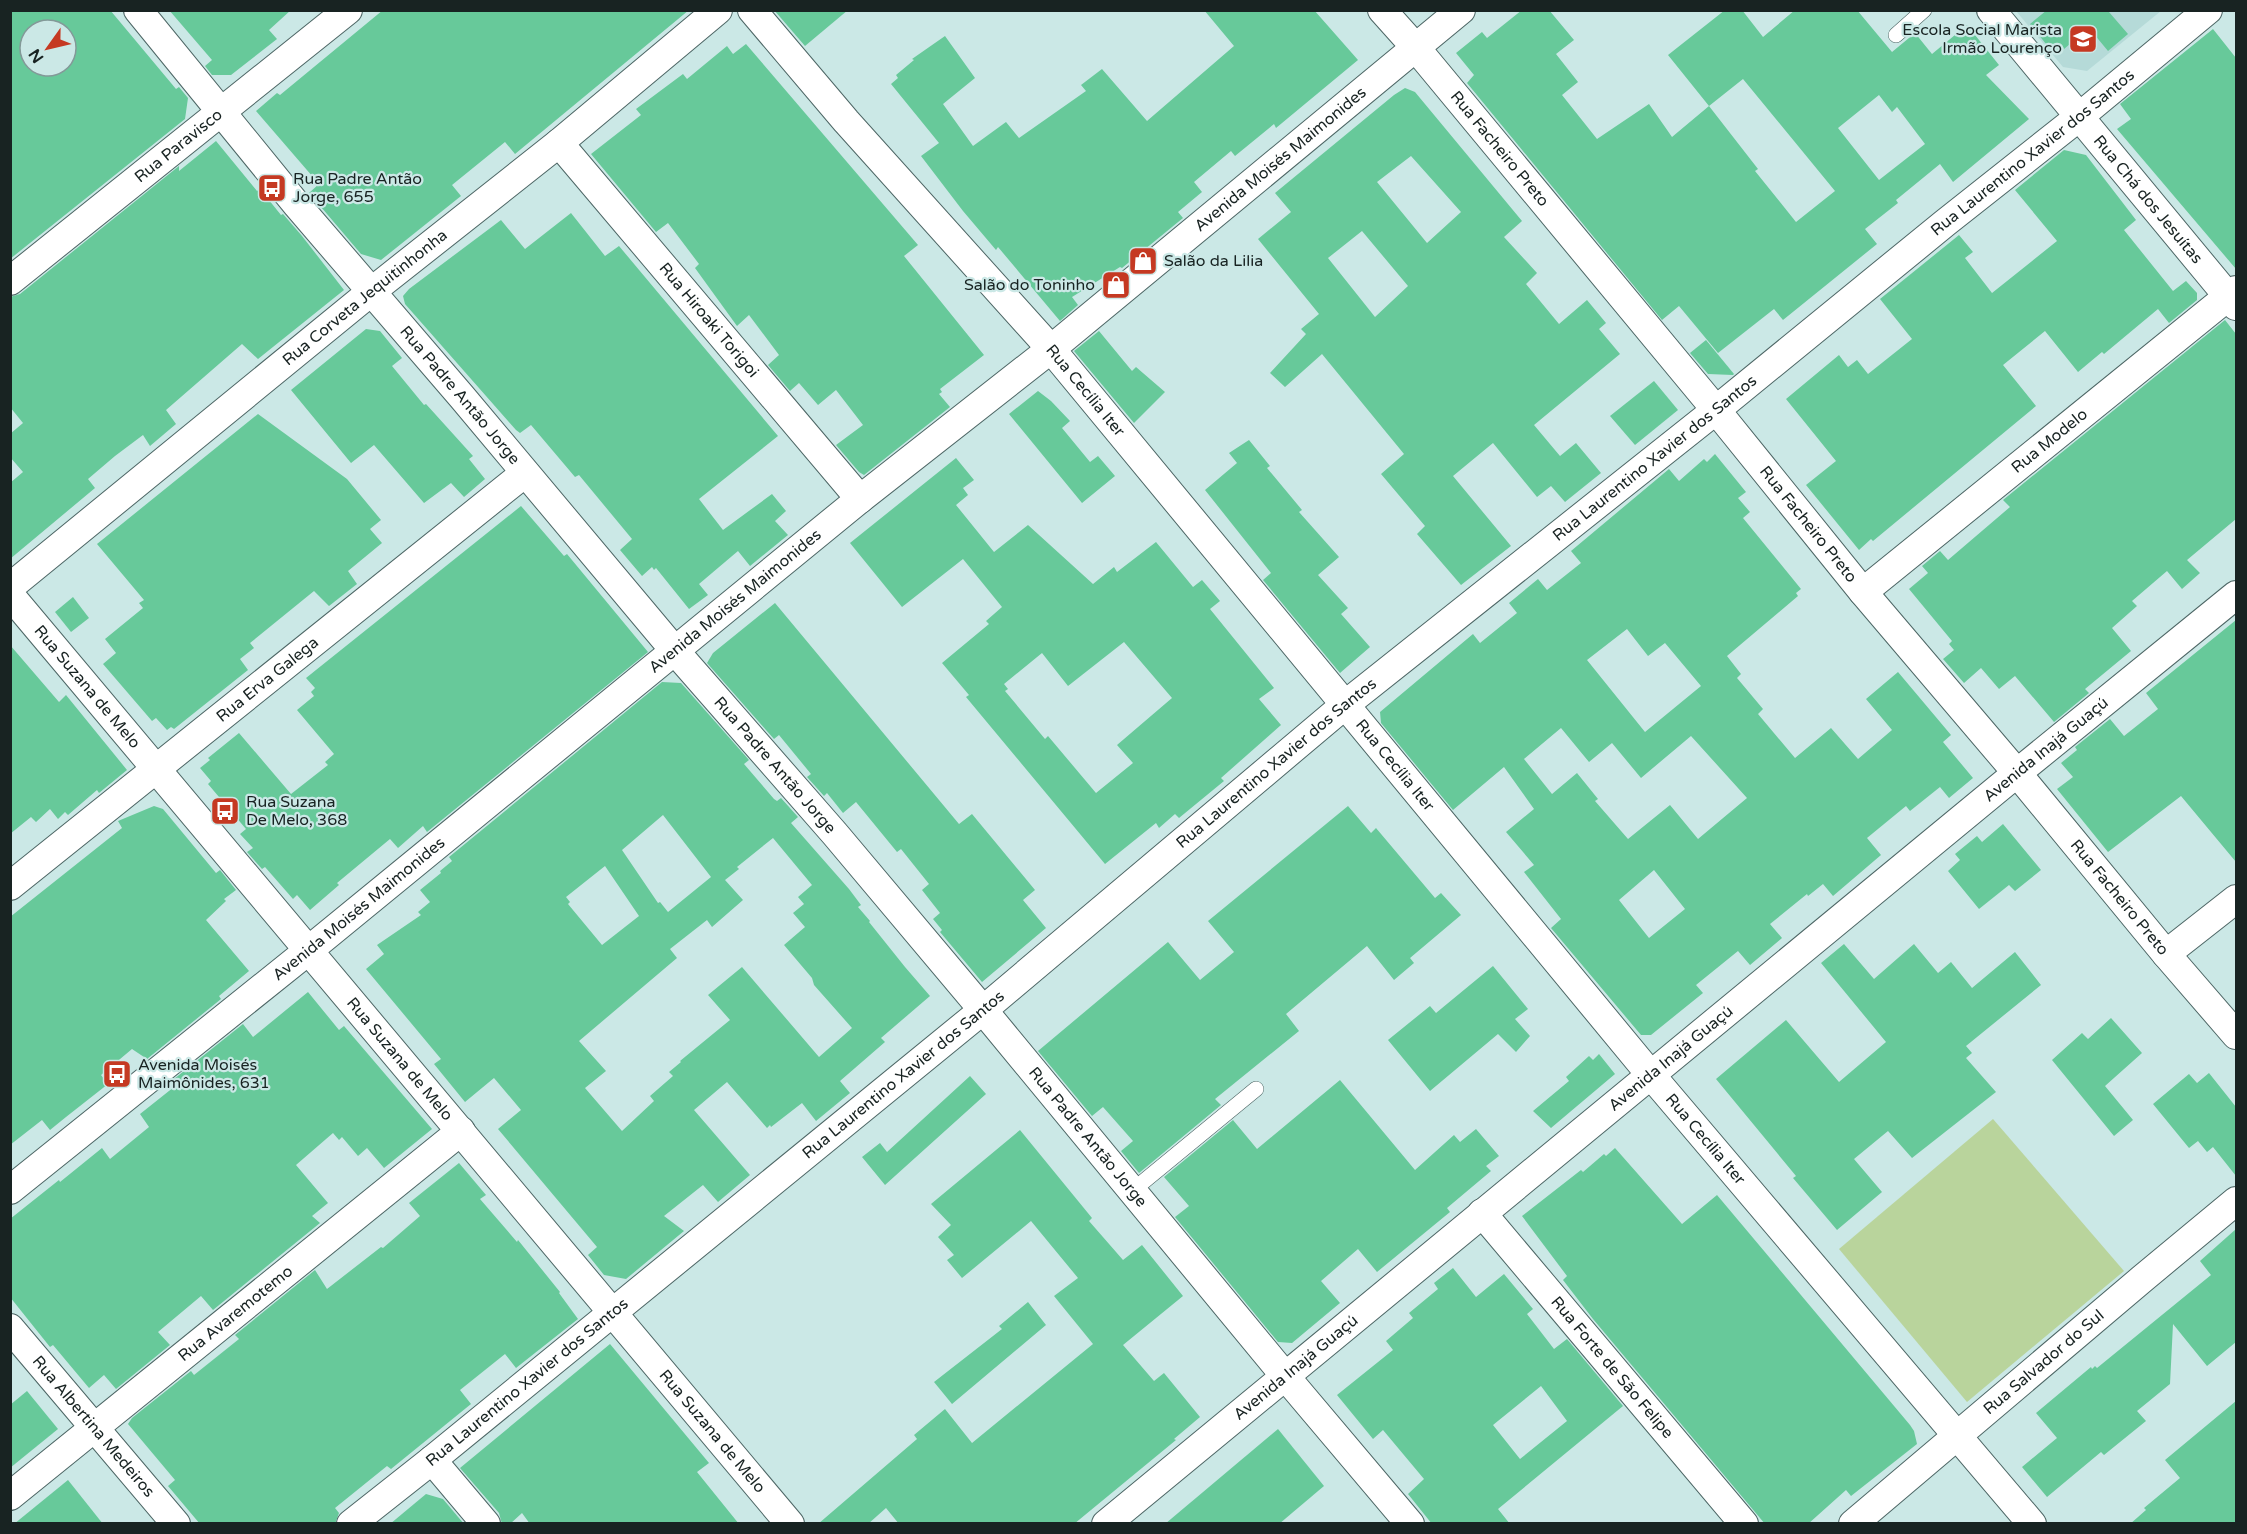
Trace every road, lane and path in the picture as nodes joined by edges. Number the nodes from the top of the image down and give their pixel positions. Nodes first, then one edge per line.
1 (138, 10) edge
2 (348, 10) edge
3 (718, 10) edge
4 (752, 10) edge
5 (1382, 10) edge
6 (1461, 10) edge
7 (1924, 10) edge
8 (1991, 10) edge
9 (2208, 10) edge
10 (1896, 35) dead end
11 (1416, 48) junction
12 (221, 112) junction
13 (2079, 117) junction
14 (559, 143) junction
15 (10, 282) edge
16 (372, 291) junction
17 (2234, 297) edge
18 (1052, 349) junction
19 (1716, 410) junction
20 (525, 472) junction
21 (860, 500) junction
22 (10, 587) edge
23 (1863, 592) junction
24 (10, 595) edge
25 (2236, 595) edge
26 (675, 651) junction
27 (1346, 704) junction
28 (157, 769) junction
29 (2017, 772) junction
30 (10, 886) edge
31 (2236, 899) edge
32 (309, 950) junction
33 (2166, 954) junction
34 (983, 1010) junction
35 (2236, 1035) edge
36 (1650, 1074) junction
37 (1256, 1089) dead end
38 (460, 1131) junction
39 (10, 1190) edge
40 (1132, 1191) junction
41 (2236, 1202) edge
42 (1482, 1213) junction
43 (613, 1313) junction
44 (10, 1328) edge
45 (1285, 1376) junction
46 (94, 1427) junction
47 (1959, 1435) junction
48 (432, 1460) junction
49 (10, 1496) edge
50 (176, 1524) edge
51 (351, 1524) edge
52 (486, 1524) edge
53 (790, 1524) edge
54 (1106, 1524) edge
55 (1410, 1524) edge
56 (1744, 1524) edge
57 (1853, 1524) edge
58 (2032, 1524) edge

1 - 12 street, Rua Padre Antão Jorge
2 - 12 street, Rua Paravisco
3 - 14 street, Rua Corveta Jequitinhonha
4 - 18 street, Rua Cecília Iter
5 - 11 street, Rua Facheiro Preto
6 - 11 street, Avenida Moisés Maimonides
7 - 10 lane
8 - 13 street, Rua Chá dos Jesuítas
9 - 13 street, Rua Laurentino Xavier dos Santos
11 - 18 street, Avenida Moisés Maimonides
11 - 19 street, Rua Facheiro Preto
12 - 15 street, Rua Paravisco
12 - 16 street, Rua Padre Antão Jorge
13 - 17 street, Rua Chá dos Jesuítas
13 - 19 street, Rua Laurentino Xavier dos Santos
14 - 16 street, Rua Corveta Jequitinhonha
14 - 21 street, Rua Hiroaki Torigoi
16 - 20 street, Rua Padre Antão Jorge
16 - 22 street, Rua Corveta Jequitinhonha
17 - 23 street, Rua Modelo
18 - 21 street, Avenida Moisés Maimonides
18 - 27 street, Rua Cecília Iter
19 - 23 street, Rua Facheiro Preto
19 - 27 street, Rua Laurentino Xavier dos Santos
20 - 26 street, Rua Padre Antão Jorge
20 - 28 street, Rua Erva Galega
21 - 26 street, Avenida Moisés Maimonides
23 - 29 street, Rua Facheiro Preto
24 - 28 street, Rua Suzana de Melo
25 - 29 street, Avenida Inajá Guaçú
26 - 32 street, Avenida Moisés Maimonides
26 - 34 street, Rua Padre Antão Jorge
27 - 34 street, Rua Laurentino Xavier dos Santos
27 - 36 street, Rua Cecília Iter
28 - 30 street, Rua Erva Galega
28 - 32 street, Rua Suzana de Melo
29 - 33 street, Rua Facheiro Preto
29 - 36 street, Avenida Inajá Guaçú
31 - 33 street
32 - 38 street, Rua Suzana de Melo
32 - 39 street, Avenida Moisés Maimonides
33 - 35 street, Rua Facheiro Preto
34 - 40 street, Rua Padre Antão Jorge
34 - 43 street, Rua Laurentino Xavier dos Santos
36 - 42 street, Avenida Inajá Guaçú
36 - 47 street, Rua Cecília Iter
37 - 40 lane
38 - 43 street, Rua Suzana de Melo
38 - 46 street, Rua Avaremotemo
40 - 45 street, Rua Padre Antão Jorge
41 - 47 street, Rua Salvador do Sul
42 - 45 street, Avenida Inajá Guaçú
42 - 56 street, Rua Forte de São Felipe
43 - 48 street, Rua Laurentino Xavier dos Santos
43 - 53 street, Rua Suzana de Melo
44 - 46 street, Rua Albertina Medeiros
45 - 54 street, Avenida Inajá Guaçú
45 - 55 street, Rua Padre Antão Jorge
46 - 49 street, Rua Avaremotemo
46 - 50 street, Rua Albertina Medeiros
47 - 57 street, Rua Salvador do Sul
47 - 58 street, Rua Cecília Iter
48 - 51 street, Rua Laurentino Xavier dos Santos
48 - 52 street

